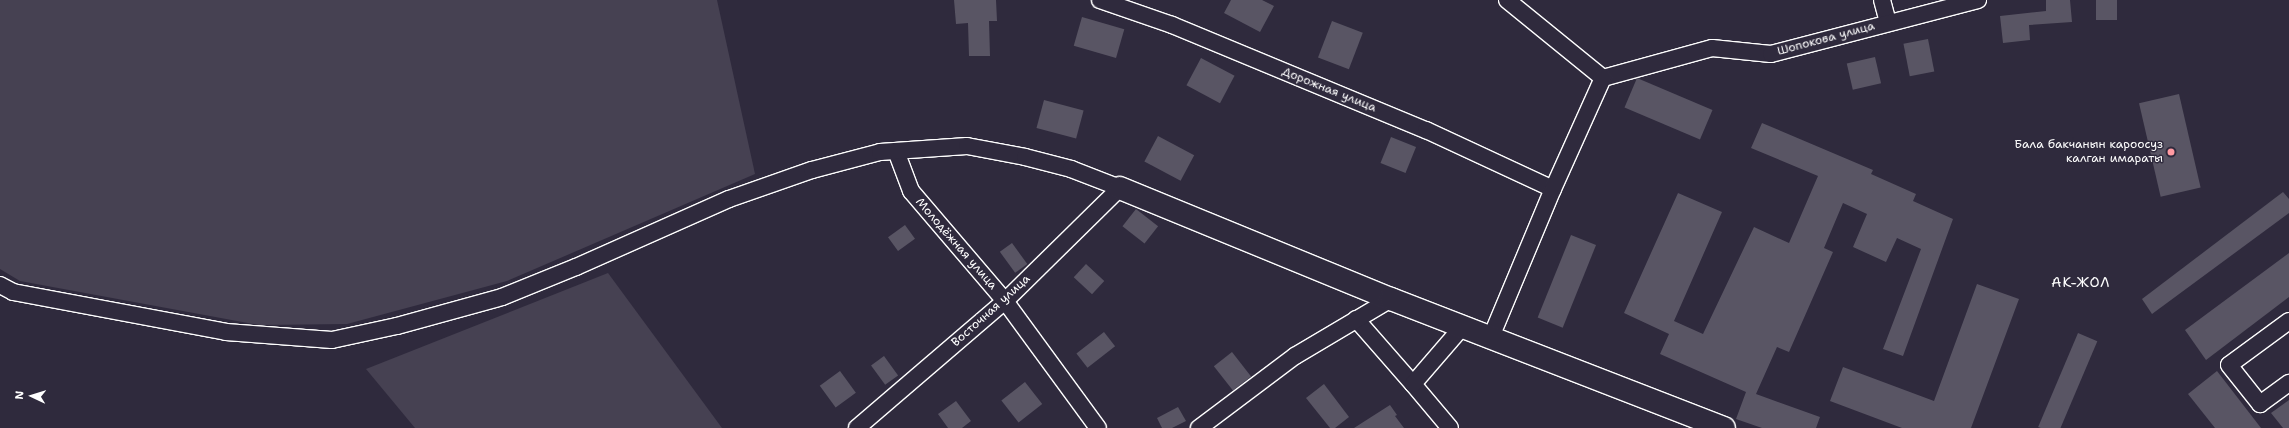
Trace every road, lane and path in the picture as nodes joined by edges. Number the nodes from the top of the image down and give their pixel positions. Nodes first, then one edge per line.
1 (1100, 0) edge
2 (1507, 0) edge
3 (1882, 0) edge
4 (1978, 0) edge
5 (1888, 22) junction
6 (1603, 78) junction
7 (896, 151) junction
8 (1120, 188) junction
9 (1553, 189) junction
10 (0, 285) edge
11 (1391, 299) junction
12 (1005, 301) junction
13 (1356, 320) junction
14 (2289, 321) edge
15 (1463, 326) junction
16 (1491, 337) junction
17 (2289, 383) edge
18 (1413, 384) junction
19 (857, 428) edge
20 (1098, 428) edge
21 (1199, 428) edge
22 (1450, 428) edge
23 (1724, 428) edge

1 - 9 street, Дорожная улица
2 - 6 street
3 - 5 street
4 - 5 street, Шопокова улица
5 - 6 street, Шопокова улица
6 - 9 street
7 - 8 street
7 - 10 street
7 - 12 street, Молодёжная улица
8 - 11 street
8 - 12 street, Восточная улица
9 - 16 street
11 - 13 street
11 - 15 street
12 - 19 street, Восточная улица
12 - 20 street, Молодёжная улица
13 - 18 street
13 - 21 street
14 - 17 street
15 - 16 street
15 - 18 street
16 - 23 street
18 - 22 street

